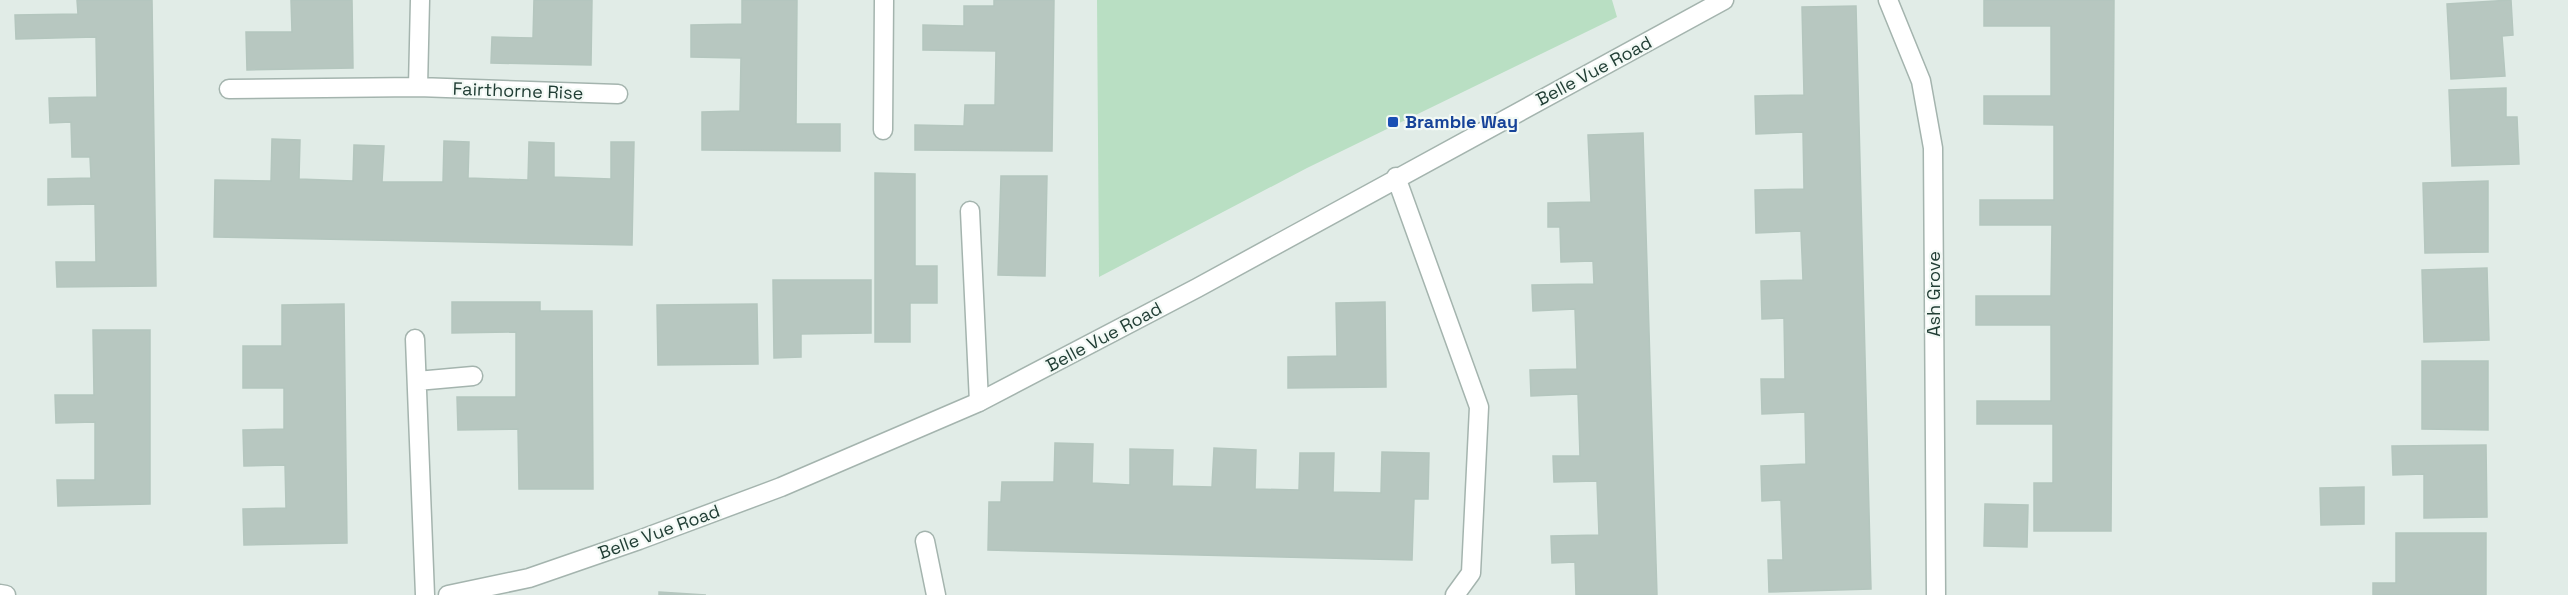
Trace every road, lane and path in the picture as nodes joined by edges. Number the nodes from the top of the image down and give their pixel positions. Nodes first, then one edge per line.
1 (420, 0) edge
2 (884, 0) edge
3 (1724, 0) edge
4 (1888, 0) edge
5 (418, 87) junction
6 (229, 89) dead end
7 (618, 94) dead end
8 (883, 130) dead end
9 (1396, 177) junction
10 (970, 211) dead end
11 (415, 339) dead end
12 (473, 376) dead end
13 (417, 381) junction
14 (979, 402) junction
15 (925, 541) dead end
16 (529, 586) edge
17 (0, 594) edge
18 (6, 595) edge
19 (425, 595) edge
20 (448, 595) edge
21 (936, 595) edge
22 (1455, 595) edge
23 (1936, 595) edge

1 - 5 street
2 - 8 street
3 - 9 street, Belle Vue Road
4 - 23 street, Ash Grove
5 - 6 street, Fairthorne Rise
5 - 7 street, Fairthorne Rise
9 - 14 street, Belle Vue Road
9 - 22 street
10 - 14 street
11 - 13 street
12 - 13 street
13 - 19 street
14 - 16 street, Belle Vue Road
15 - 21 street
16 - 20 street, Belle Vue Road
17 - 18 street

